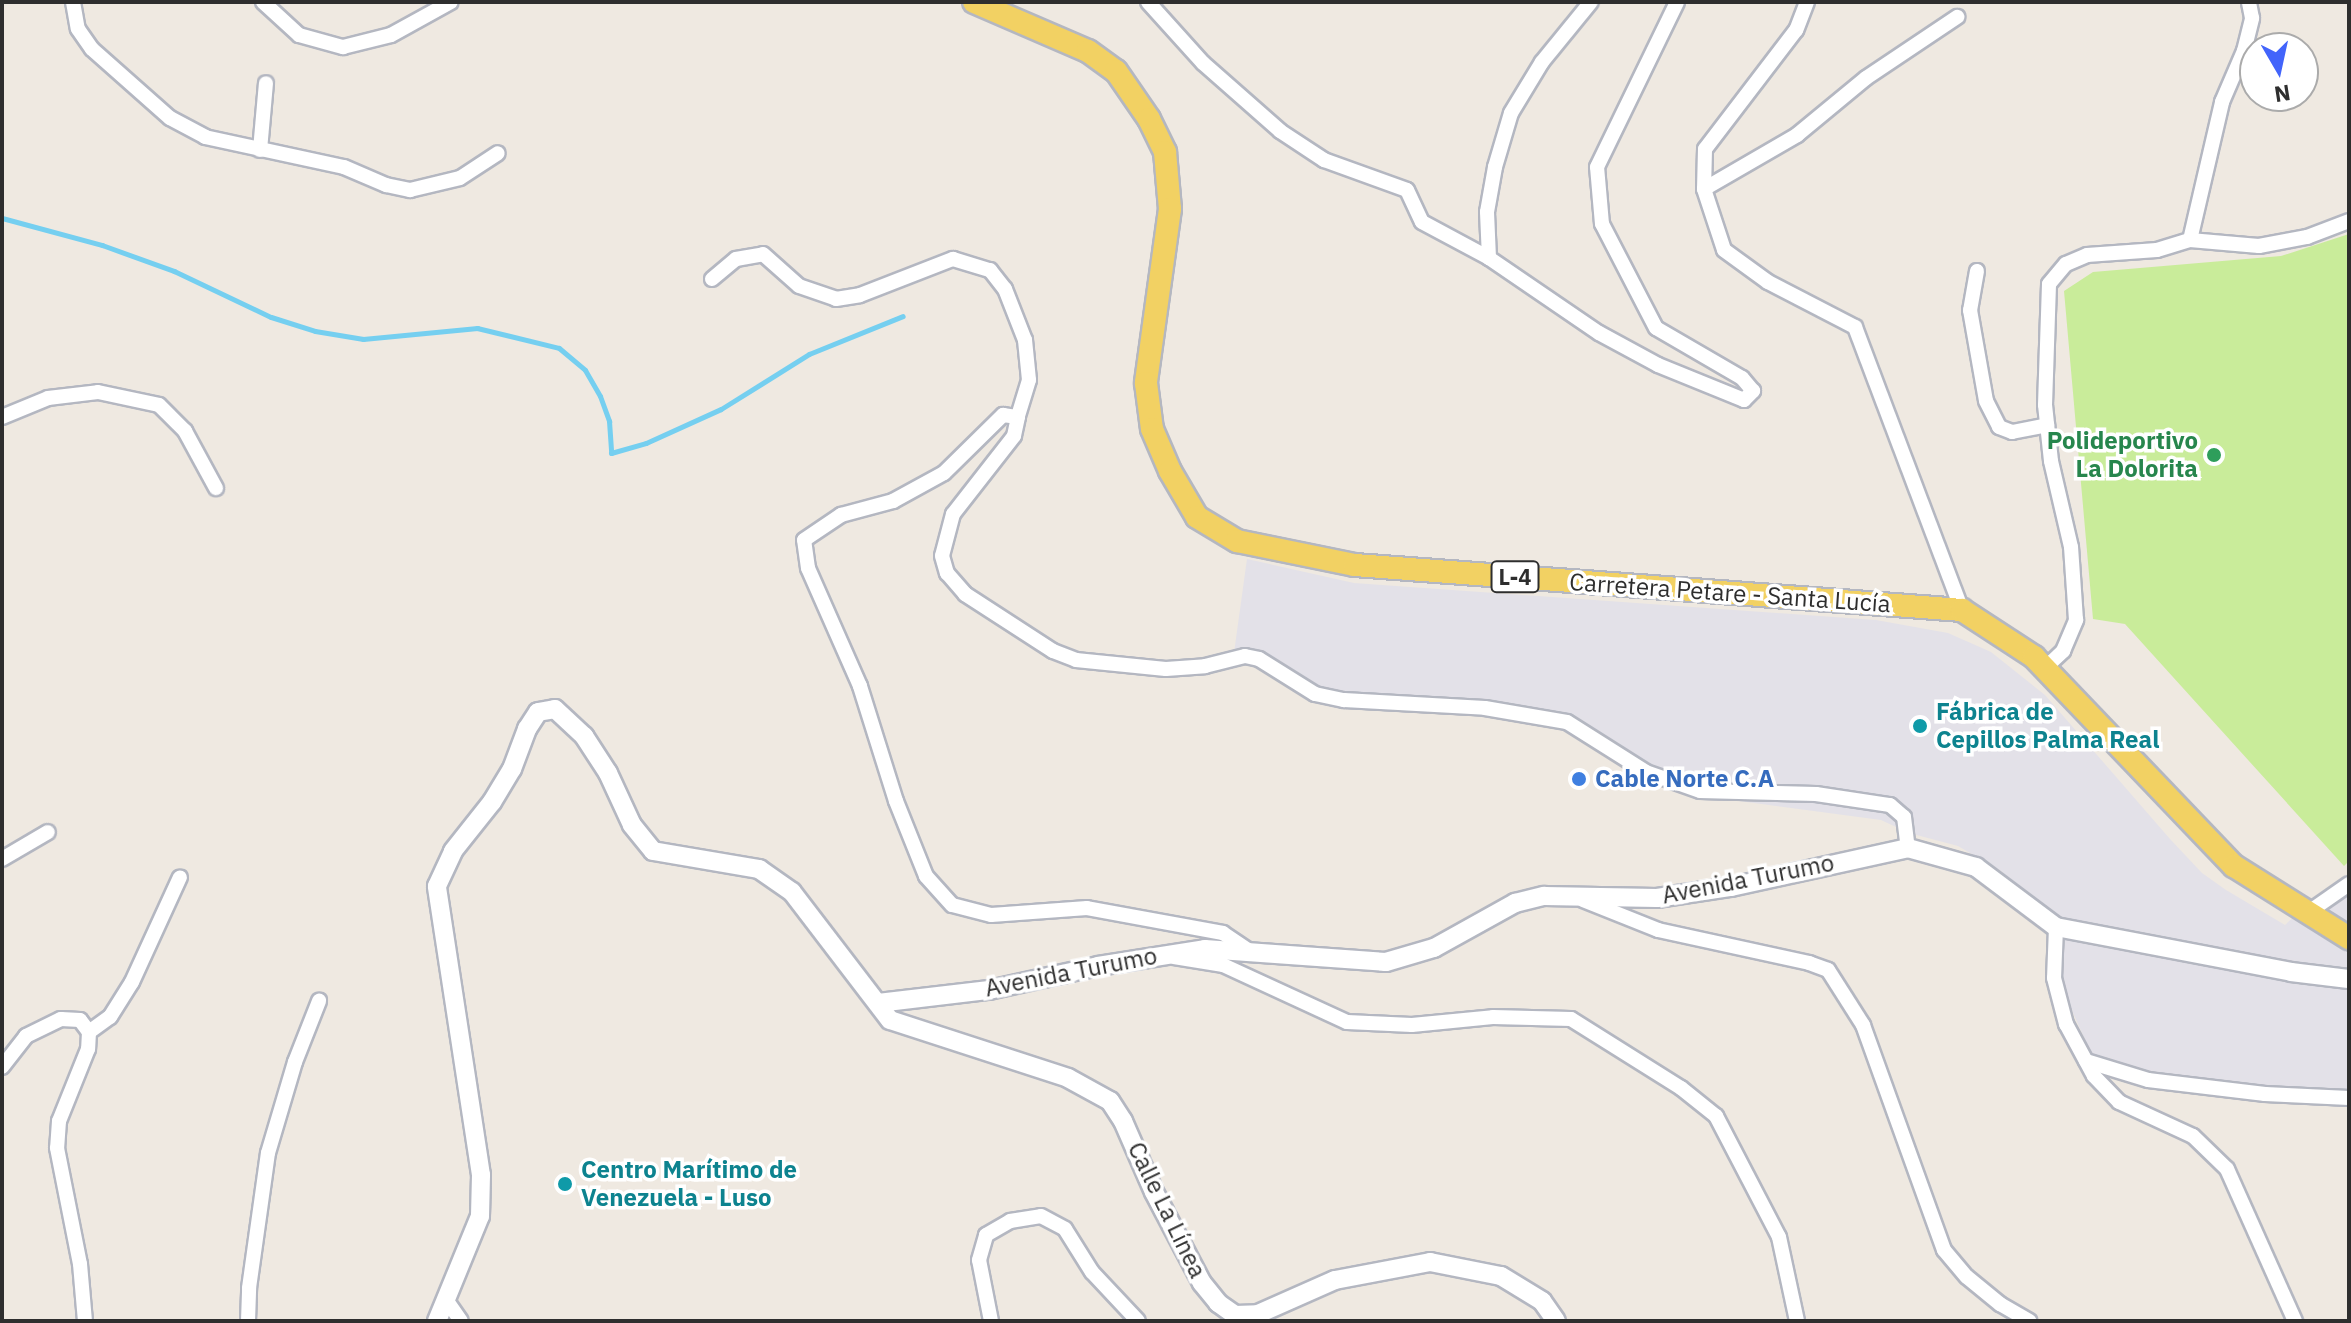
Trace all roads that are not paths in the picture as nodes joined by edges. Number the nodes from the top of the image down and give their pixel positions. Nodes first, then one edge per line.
1 (73, 2) edge
2 (263, 2) edge
3 (451, 2) edge
4 (974, 2) edge
5 (1148, 2) edge
6 (1591, 2) edge
7 (1677, 2) edge
8 (1807, 2) edge
9 (2249, 2) edge
10 (1957, 17) dead end
11 (266, 83) dead end
12 (260, 150) junction
13 (498, 153) dead end
14 (1704, 189) junction
15 (2349, 221) edge
16 (2190, 240) junction
17 (1489, 258) junction
18 (1977, 271) dead end
19 (712, 279) dead end
20 (2, 417) edge
21 (1018, 417) junction
22 (2047, 425) junction
23 (216, 488) dead end
24 (1962, 610) junction
25 (2045, 668) junction
26 (48, 832) dead end
27 (1908, 848) junction
28 (2, 859) edge
29 (180, 877) dead end
30 (2349, 884) edge
31 (1579, 898) junction
32 (2306, 914) junction
33 (2056, 927) junction
34 (2349, 938) edge
35 (1254, 954) junction
36 (1158, 955) junction
37 (2349, 979) edge
38 (319, 1001) dead end
39 (878, 1003) junction
40 (89, 1032) junction
41 (2086, 1061) junction
42 (2, 1067) edge
43 (2349, 1098) edge
44 (447, 1301) junction
45 (85, 1321) edge
46 (248, 1321) edge
47 (437, 1321) edge
48 (461, 1321) edge
49 (991, 1321) edge
50 (1138, 1321) edge
51 (1556, 1321) edge
52 (1797, 1321) edge
53 (2029, 1321) edge
54 (2295, 1321) edge

1 - 12 street
2 - 3 street
4 - 24 main road, Carretera Petare - Santa Lucía / L-4
5 - 17 street
6 - 17 street
7 - 17 street
8 - 14 street
9 - 16 street
10 - 14 street
11 - 12 street
12 - 13 street
14 - 24 street
15 - 16 street
16 - 22 street
18 - 22 street
19 - 21 street
20 - 23 street
21 - 27 street
21 - 35 street
22 - 25 street
24 - 25 main road
25 - 32 main road
26 - 28 street
27 - 31 street, Avenida Turumo
27 - 33 street, Avenida Turumo
29 - 40 street
30 - 32 street
31 - 35 street, Avenida Turumo
31 - 53 street
32 - 34 main road
33 - 37 street, Avenida Turumo
33 - 41 street
35 - 36 street, Avenida Turumo
36 - 39 street, Avenida Turumo
36 - 52 street
38 - 46 street
39 - 44 street
39 - 51 street, Calle La Línea
40 - 42 street
40 - 45 street
41 - 43 street
41 - 54 street
44 - 47 street
44 - 48 street
49 - 50 street

